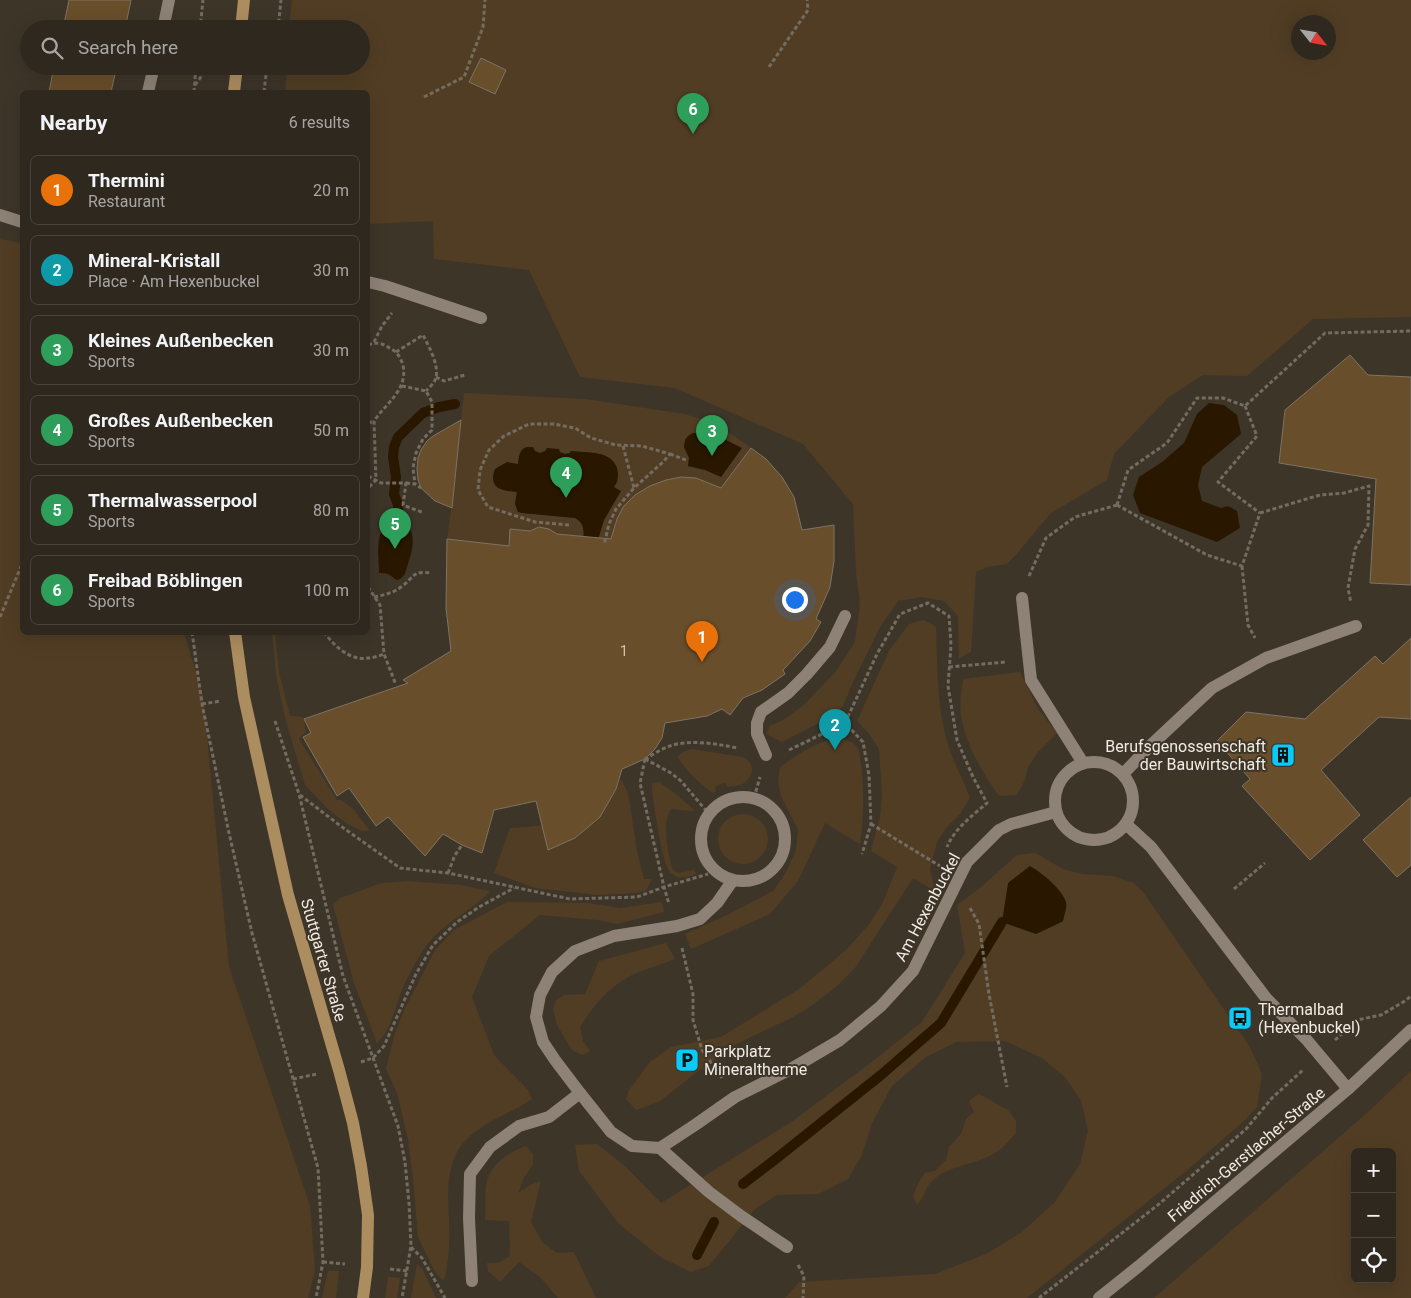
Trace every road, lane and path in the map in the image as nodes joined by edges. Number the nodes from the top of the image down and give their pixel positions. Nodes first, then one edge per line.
1 (169, 0) edge
2 (203, 0) edge
3 (244, 0) edge
4 (281, 0) edge
5 (485, 0) edge
6 (807, 0) edge
7 (165, 20) edge
8 (201, 20) edge
9 (242, 20) edge
10 (279, 20) edge
11 (769, 67) dead end
12 (152, 75) edge
13 (196, 75) edge
14 (203, 75) edge
15 (236, 75) edge
16 (266, 75) edge
17 (195, 86) junction
18 (148, 90) edge
19 (194, 90) edge
20 (234, 90) edge
21 (264, 90) edge
22 (424, 97) dead end
23 (0, 215) edge
24 (20, 221) edge
25 (370, 282) edge
26 (396, 308) dead end
27 (481, 318) dead end
28 (1411, 331) edge
29 (374, 342) junction
30 (370, 344) edge
31 (396, 352) junction
32 (465, 374) dead end
33 (436, 377) junction
34 (402, 386) junction
35 (426, 391) junction
36 (1245, 406) junction
37 (374, 421) junction
38 (370, 422) edge
39 (623, 446) junction
40 (670, 454) junction
41 (686, 460) dead end
42 (370, 477) edge
43 (376, 480) junction
44 (406, 483) junction
45 (415, 484) junction
46 (370, 486) edge
47 (421, 488) dead end
48 (634, 488) junction
49 (1118, 505) junction
50 (1260, 512) junction
51 (424, 513) dead end
52 (569, 525) dead end
53 (604, 544) dead end
54 (1242, 566) junction
55 (20, 569) edge
56 (431, 574) dead end
57 (370, 590) edge
58 (374, 597) junction
59 (1022, 598) joint
60 (0, 616) edge
61 (846, 616) dead end
62 (1248, 625) dead end
63 (1356, 626) joint
64 (192, 635) edge
65 (235, 635) edge
66 (326, 635) edge
67 (384, 654) junction
68 (1029, 660) junction
69 (949, 667) junction
70 (396, 685) dead end
71 (272, 712) dead end
72 (845, 723) junction
73 (766, 755) junction
74 (644, 759) junction
75 (1083, 763) junction
76 (1123, 774) junction
77 (299, 794) junction
78 (754, 798) junction
79 (1056, 812) junction
80 (709, 814) junction
81 (871, 824) junction
82 (1126, 825) junction
83 (462, 845) dead end
84 (946, 850) dead end
85 (862, 854) dead end
86 (944, 858) dead end
87 (1265, 863) dead end
88 (716, 871) junction
89 (448, 873) junction
90 (733, 880) junction
91 (664, 887) junction
92 (515, 888) junction
93 (1234, 889) dead end
94 (979, 924) dead end
95 (677, 926) junction
96 (1411, 996) edge
97 (1357, 1020) dead end
98 (1411, 1030) edge
99 (373, 1058) junction
100 (1007, 1087) dead end
101 (1348, 1089) junction
102 (580, 1092) junction
103 (735, 1098) junction
104 (1272, 1098) dead end
105 (660, 1148) junction
106 (411, 1246) junction
107 (787, 1247) joint
108 (472, 1281) dead end
109 (316, 1298) edge
110 (364, 1298) edge
111 (402, 1298) edge
112 (445, 1298) edge
113 (803, 1298) edge
114 (1039, 1298) edge
115 (1099, 1298) edge

1 - 7 street
2 - 8 path
3 - 9 main road
4 - 10 path
5 - 22 path
6 - 11 path
12 - 18 street
13 - 17 path
14 - 17 path
15 - 20 main road
16 - 21 path
17 - 19 path
23 - 24 street
25 - 27 street
26 - 29 path
28 - 36 path
29 - 30 path
29 - 31 path
31 - 33 path
31 - 34 path
32 - 33 path
33 - 35 path
34 - 35 path
34 - 37 path
35 - 45 path
36 - 49 path
36 - 50 path
37 - 38 path
37 - 43 path
39 - 40 path
39 - 48 path
39 - 52 path
40 - 41 path
40 - 48 path
42 - 43 path
43 - 44 path
43 - 46 path
44 - 45 path
44 - 51 path
45 - 47 path
48 - 53 path
49 - 54 path
49 - 59 path
50 - 54 path
50 - 63 path
54 - 62 path
55 - 60 path
56 - 58 path
57 - 58 path
58 - 67 path
59 - 68 street
61 - 73 street
63 - 76 street
64 - 109 path
65 - 110 main road, Stuttgarter Straße
66 - 67 path
67 - 70 path
68 - 69 path
68 - 75 street
69 - 72 path
69 - 84 path
71 - 77 path
72 - 73 path
72 - 81 path
73 - 74 path
73 - 78 path
74 - 80 path
74 - 91 path
75 - 76 street
75 - 79 street
76 - 82 street
77 - 89 path
77 - 99 path
78 - 80 street
78 - 90 street
79 - 82 street
79 - 103 street, Am Hexenbuckel
80 - 88 street
81 - 85 path
81 - 86 path
82 - 101 street
83 - 89 path
87 - 93 path
88 - 90 street
88 - 91 path
89 - 92 path
90 - 95 street
91 - 92 path
92 - 99 path
94 - 100 path
95 - 102 street
95 - 103 path
96 - 97 path
98 - 101 street, Friedrich-Gerstlacher-Straße
99 - 106 path
101 - 115 street, Friedrich-Gerstlacher-Straße
102 - 105 street
102 - 108 street
103 - 105 street, Am Hexenbuckel
104 - 114 path
105 - 107 street
106 - 111 path
106 - 112 path
107 - 113 path

